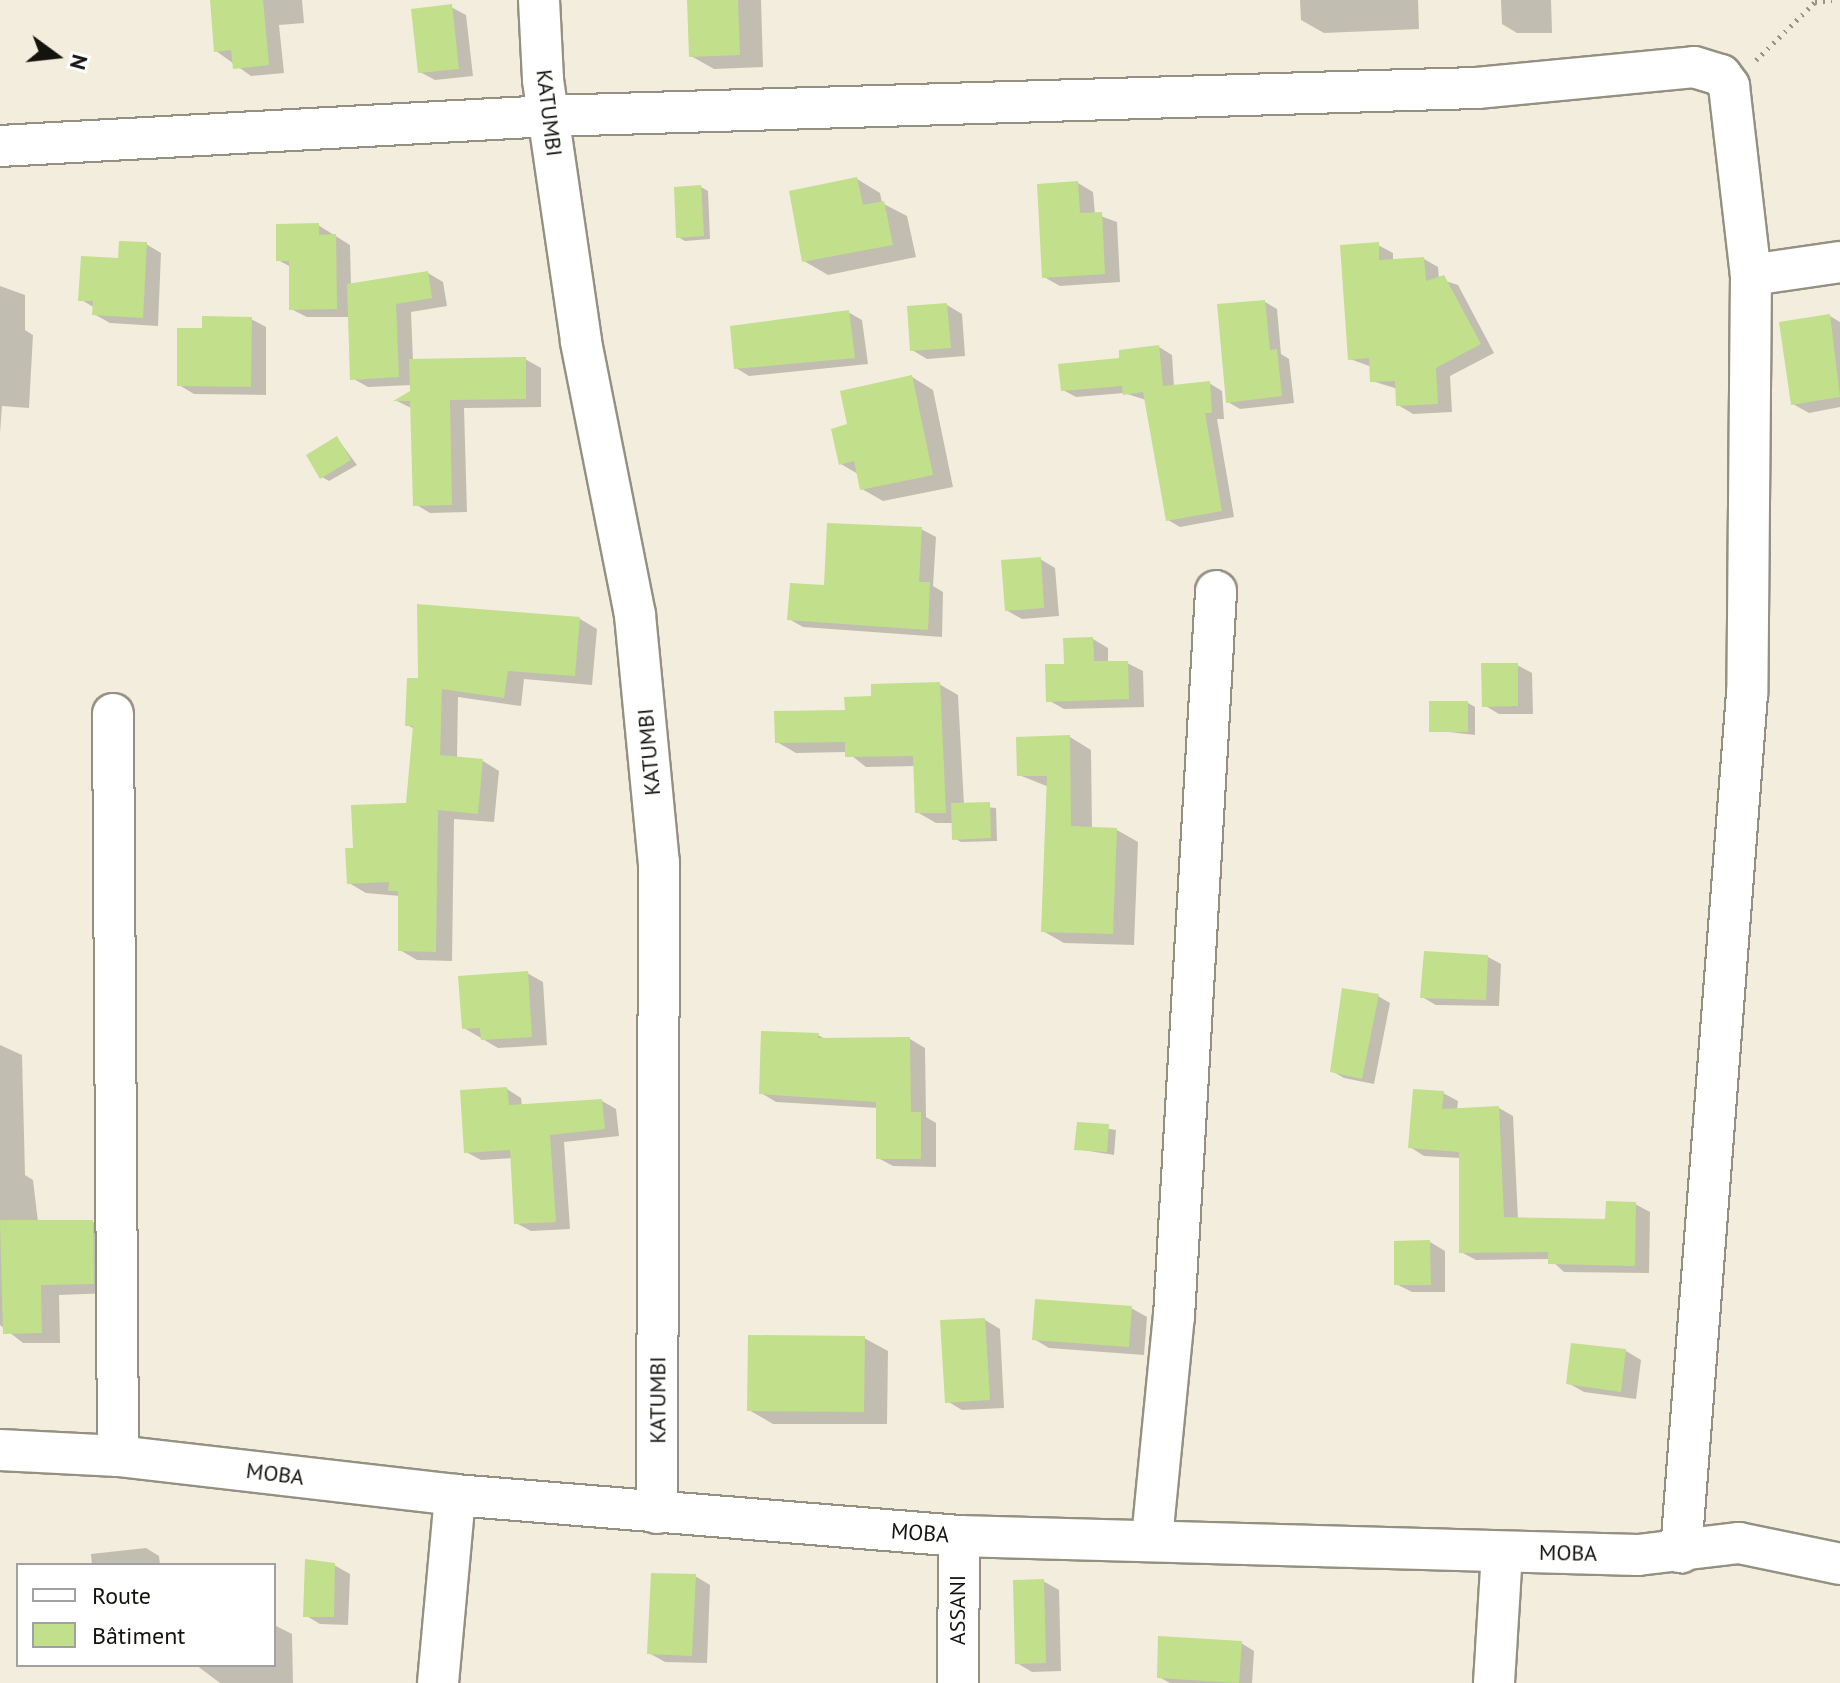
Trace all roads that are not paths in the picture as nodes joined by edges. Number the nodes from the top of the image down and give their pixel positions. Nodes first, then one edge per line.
1 (539, 0) edge
2 (549, 116) junction
3 (0, 146) edge
4 (1840, 262) edge
5 (1751, 275) junction
6 (1216, 591) dead end
7 (113, 714) dead end
8 (0, 1450) edge
9 (118, 1456) junction
10 (455, 1495) junction
11 (657, 1513) junction
12 (959, 1536) junction
13 (1152, 1539) junction
14 (1502, 1552) junction
15 (1681, 1552) junction
16 (1840, 1564) edge
17 (438, 1683) edge
18 (958, 1683) edge
19 (1494, 1683) edge

1 - 2 street, KATUMBI
2 - 3 street
2 - 5 street
2 - 11 street, KATUMBI
4 - 5 street
5 - 15 street
6 - 13 street
7 - 9 street
8 - 9 street, MOBA
9 - 10 street, MOBA
10 - 11 street, MOBA
10 - 17 street
11 - 12 street, MOBA
12 - 13 street, MOBA
12 - 18 street, ASSANI
13 - 14 street, MOBA
14 - 15 street, MOBA
14 - 19 street
15 - 16 street, MOBA

